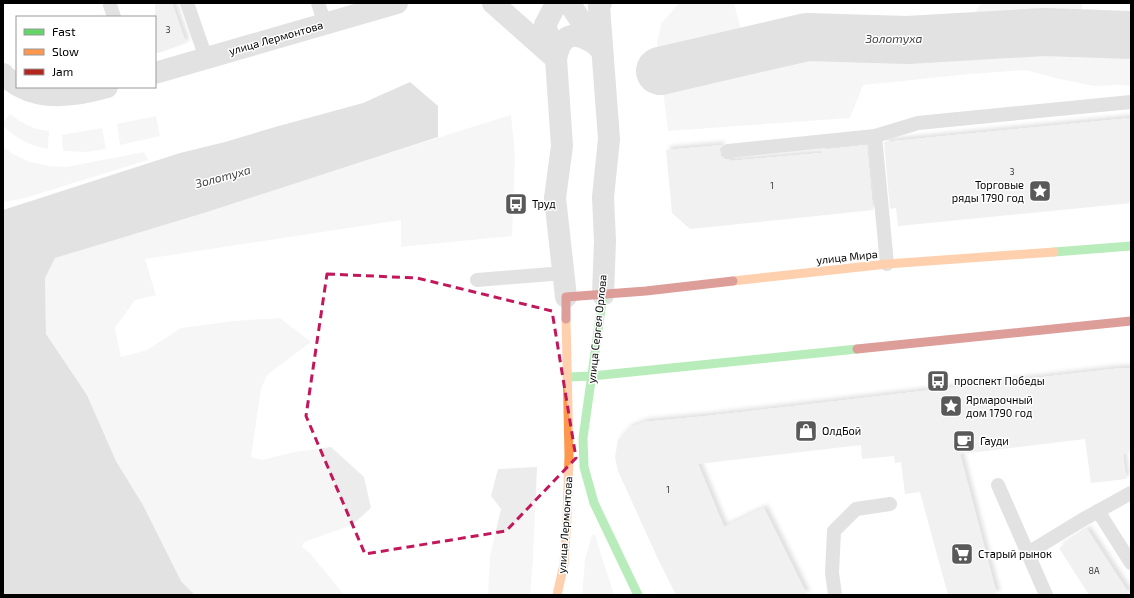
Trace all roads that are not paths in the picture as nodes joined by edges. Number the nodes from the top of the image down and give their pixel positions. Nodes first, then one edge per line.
1 (187, 3) edge
2 (318, 3) edge
3 (397, 3) edge
4 (493, 3) edge
5 (558, 3) edge
6 (569, 3) edge
7 (601, 3) edge
8 (325, 24) junction
9 (602, 51) junction
10 (206, 58) junction
11 (556, 59) junction
12 (156, 73) edge
13 (3, 74) edge
14 (16, 84) edge
15 (23, 88) edge
16 (102, 88) edge
17 (1131, 102) edge
18 (875, 136) junction
19 (728, 151) dead end
20 (1131, 246) edge
21 (887, 264) junction
22 (564, 273) junction
23 (477, 280) dead end
24 (602, 295) junction
25 (566, 297) junction
26 (1131, 320) edge
27 (592, 376) junction
28 (568, 377) junction
29 (569, 455) junction
30 (998, 485) dead end
31 (1131, 493) edge
32 (594, 503) junction
33 (890, 504) dead end
34 (1098, 511) junction
35 (1028, 553) junction
36 (1131, 563) edge
37 (557, 595) edge
38 (638, 595) edge
39 (835, 595) edge
40 (1046, 595) edge

1 - 10 lane
2 - 8 lane
3 - 8 street, улица Лермонтова
4 - 11 street
5 - 11 street
6 - 9 street
7 - 9 street, улица Сергея Орлова
8 - 10 street, улица Лермонтова
9 - 11 street
9 - 24 street, улица Сергея Орлова
10 - 12 street, улица Лермонтова
11 - 22 street
13 - 14 street
15 - 16 street
17 - 18 lane
18 - 19 lane
18 - 21 lane
20 - 21 main road, улица Мира
21 - 24 main road, улица Мира
22 - 23 lane
22 - 25 street
24 - 25 main road, улица Мира
24 - 27 main road, улица Сергея Орлова
25 - 28 main road
26 - 27 main road
27 - 28 main road
27 - 32 main road, улица Сергея Орлова
28 - 29 main road
29 - 32 main road
29 - 37 main road, улица Лермонтова
30 - 35 lane
31 - 34 lane
32 - 38 main road, улица Сергея Орлова
33 - 39 lane
34 - 35 lane
34 - 36 lane
35 - 40 lane

